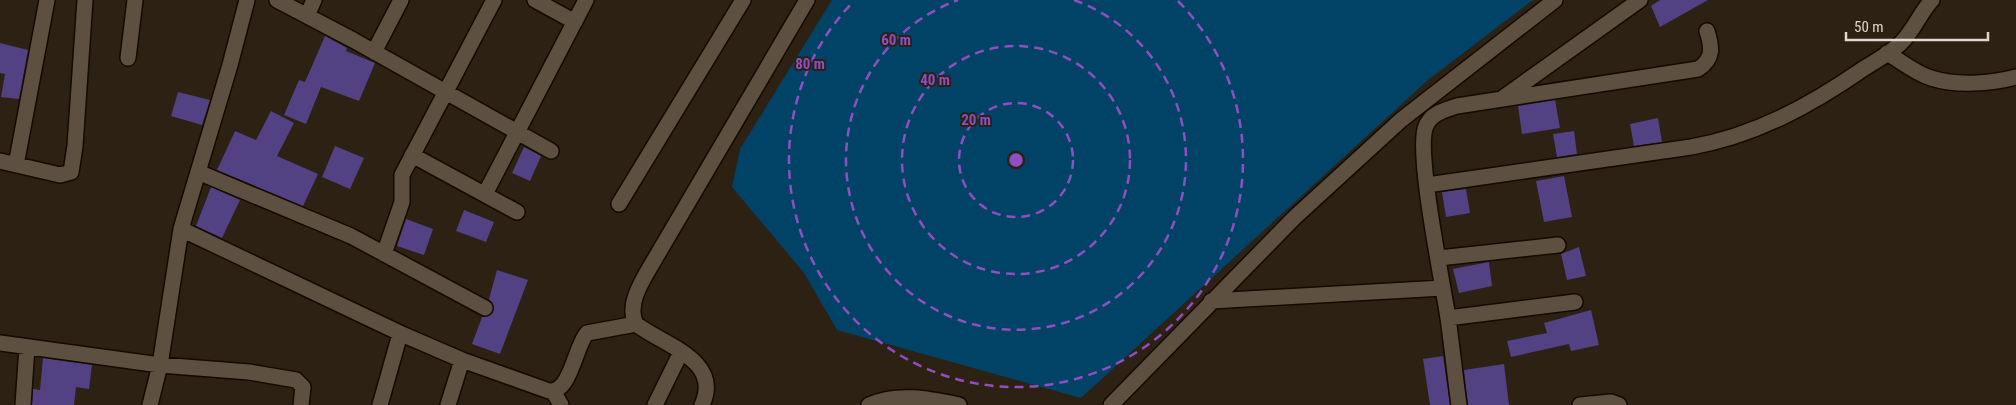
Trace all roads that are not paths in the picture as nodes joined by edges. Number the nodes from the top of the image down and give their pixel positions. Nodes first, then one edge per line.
1 (46, 0) edge
2 (86, 0) edge
3 (134, 0) edge
4 (246, 0) edge
5 (277, 0) edge
6 (314, 0) edge
7 (401, 0) edge
8 (494, 0) edge
9 (535, 0) edge
10 (586, 0) edge
11 (743, 0) edge
12 (807, 0) edge
13 (1555, 0) edge
14 (1640, 0) edge
15 (1932, 0) edge
16 (307, 16) junction
17 (575, 22) junction
18 (1707, 31) dead end
19 (374, 52) junction
20 (1887, 53) junction
21 (128, 58) dead end
22 (2016, 77) edge
23 (445, 91) junction
24 (1500, 100) junction
25 (517, 132) junction
26 (551, 151) dead end
27 (412, 155) junction
28 (0, 161) edge
29 (16, 165) junction
30 (198, 172) junction
31 (1427, 185) junction
32 (484, 194) junction
33 (619, 204) dead end
34 (517, 212) dead end
35 (181, 230) junction
36 (1558, 245) dead end
37 (384, 254) junction
38 (1439, 258) junction
39 (1443, 288) junction
40 (1211, 301) junction
41 (1575, 302) dead end
42 (485, 308) dead end
43 (1448, 318) junction
44 (636, 324) junction
45 (400, 334) junction
46 (0, 343) edge
47 (27, 348) junction
48 (681, 352) junction
49 (462, 360) junction
50 (160, 365) junction
51 (553, 391) junction
52 (921, 401) edge
53 (1118, 401) edge
54 (23, 405) edge
55 (150, 405) edge
56 (300, 405) edge
57 (380, 405) edge
58 (448, 405) edge
59 (561, 405) edge
60 (655, 405) edge
61 (702, 405) edge
62 (869, 405) edge
63 (959, 405) edge
64 (1459, 405) edge
65 (1580, 405) edge
66 (1618, 405) edge

1 - 29 street
2 - 29 street
3 - 21 street
4 - 30 street
5 - 16 street
6 - 16 street
7 - 19 street
8 - 23 street
9 - 17 street
10 - 17 street
11 - 33 street
12 - 44 street
13 - 40 street
14 - 24 street
15 - 20 street
16 - 19 street
17 - 25 street
18 - 24 street
19 - 23 street
20 - 22 street
20 - 31 street
23 - 25 street
23 - 27 street
24 - 31 street
25 - 26 street
25 - 32 street
27 - 32 street
27 - 37 street
28 - 29 street
30 - 35 street
30 - 37 street
31 - 38 street
32 - 34 street
35 - 45 street
35 - 50 street
36 - 38 street
37 - 42 street
38 - 39 street
39 - 40 street
39 - 43 street
40 - 53 street
41 - 43 street
43 - 64 street
44 - 48 street
44 - 51 street
45 - 49 street
45 - 57 street
46 - 47 street
47 - 50 street
47 - 54 street
48 - 60 street
48 - 61 street
49 - 51 street
49 - 58 street
50 - 55 street
50 - 56 street
51 - 59 street
52 - 62 street
52 - 63 street
65 - 66 street

